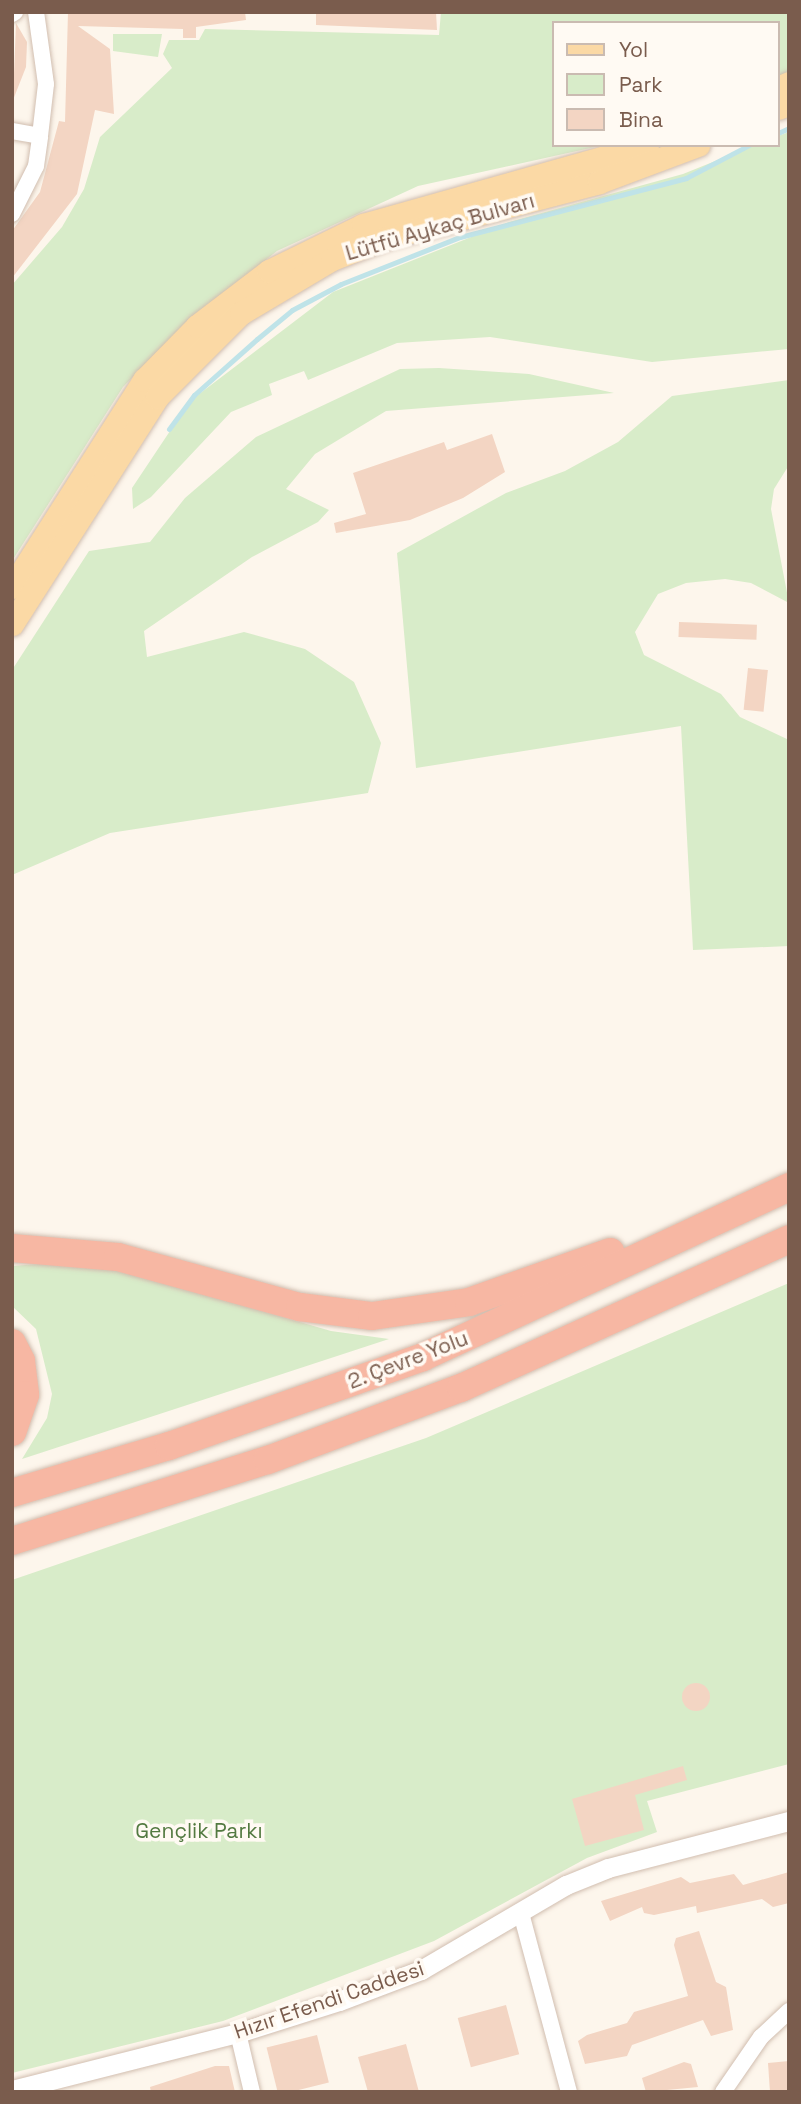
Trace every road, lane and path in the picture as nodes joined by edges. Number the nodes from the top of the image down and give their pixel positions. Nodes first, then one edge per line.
1 (36, 12) edge
2 (12, 131) edge
3 (40, 136) junction
4 (640, 147) edge
5 (693, 147) edge
6 (12, 214) edge
7 (61, 508) junction
8 (79, 522) junction
9 (12, 587) edge
10 (12, 624) edge
11 (789, 1175) edge
12 (789, 1187) edge
13 (789, 1239) edge
14 (12, 1248) edge
15 (12, 1343) edge
16 (12, 1432) edge
17 (12, 1493) edge
18 (12, 1541) edge
19 (789, 1821) edge
20 (522, 1913) junction
21 (789, 2011) edge
22 (237, 2034) junction
23 (47, 2087) edge
24 (12, 2090) edge
25 (252, 2092) edge
26 (569, 2092) edge
27 (723, 2092) edge

1 - 3 street
2 - 3 street
3 - 6 street
4 - 7 main road, Lütfü Aykaç Bulvarı
5 - 8 main road, Lütfü Aykaç Bulvarı
7 - 8 main road
7 - 9 main road, Lütfü Aykaç Bulvarı
8 - 10 main road, Lütfü Aykaç Bulvarı
11 - 14 highway
12 - 17 highway, 2. Çevre Yolu
13 - 18 highway, 2. Çevre Yolu
15 - 16 highway
19 - 20 street, Hızır Efendi Caddesi
20 - 22 street, Hızır Efendi Caddesi
20 - 26 street
21 - 27 street
22 - 23 street, Hızır Efendi Caddesi
22 - 25 street
23 - 24 street, Hızır Efendi Caddesi

